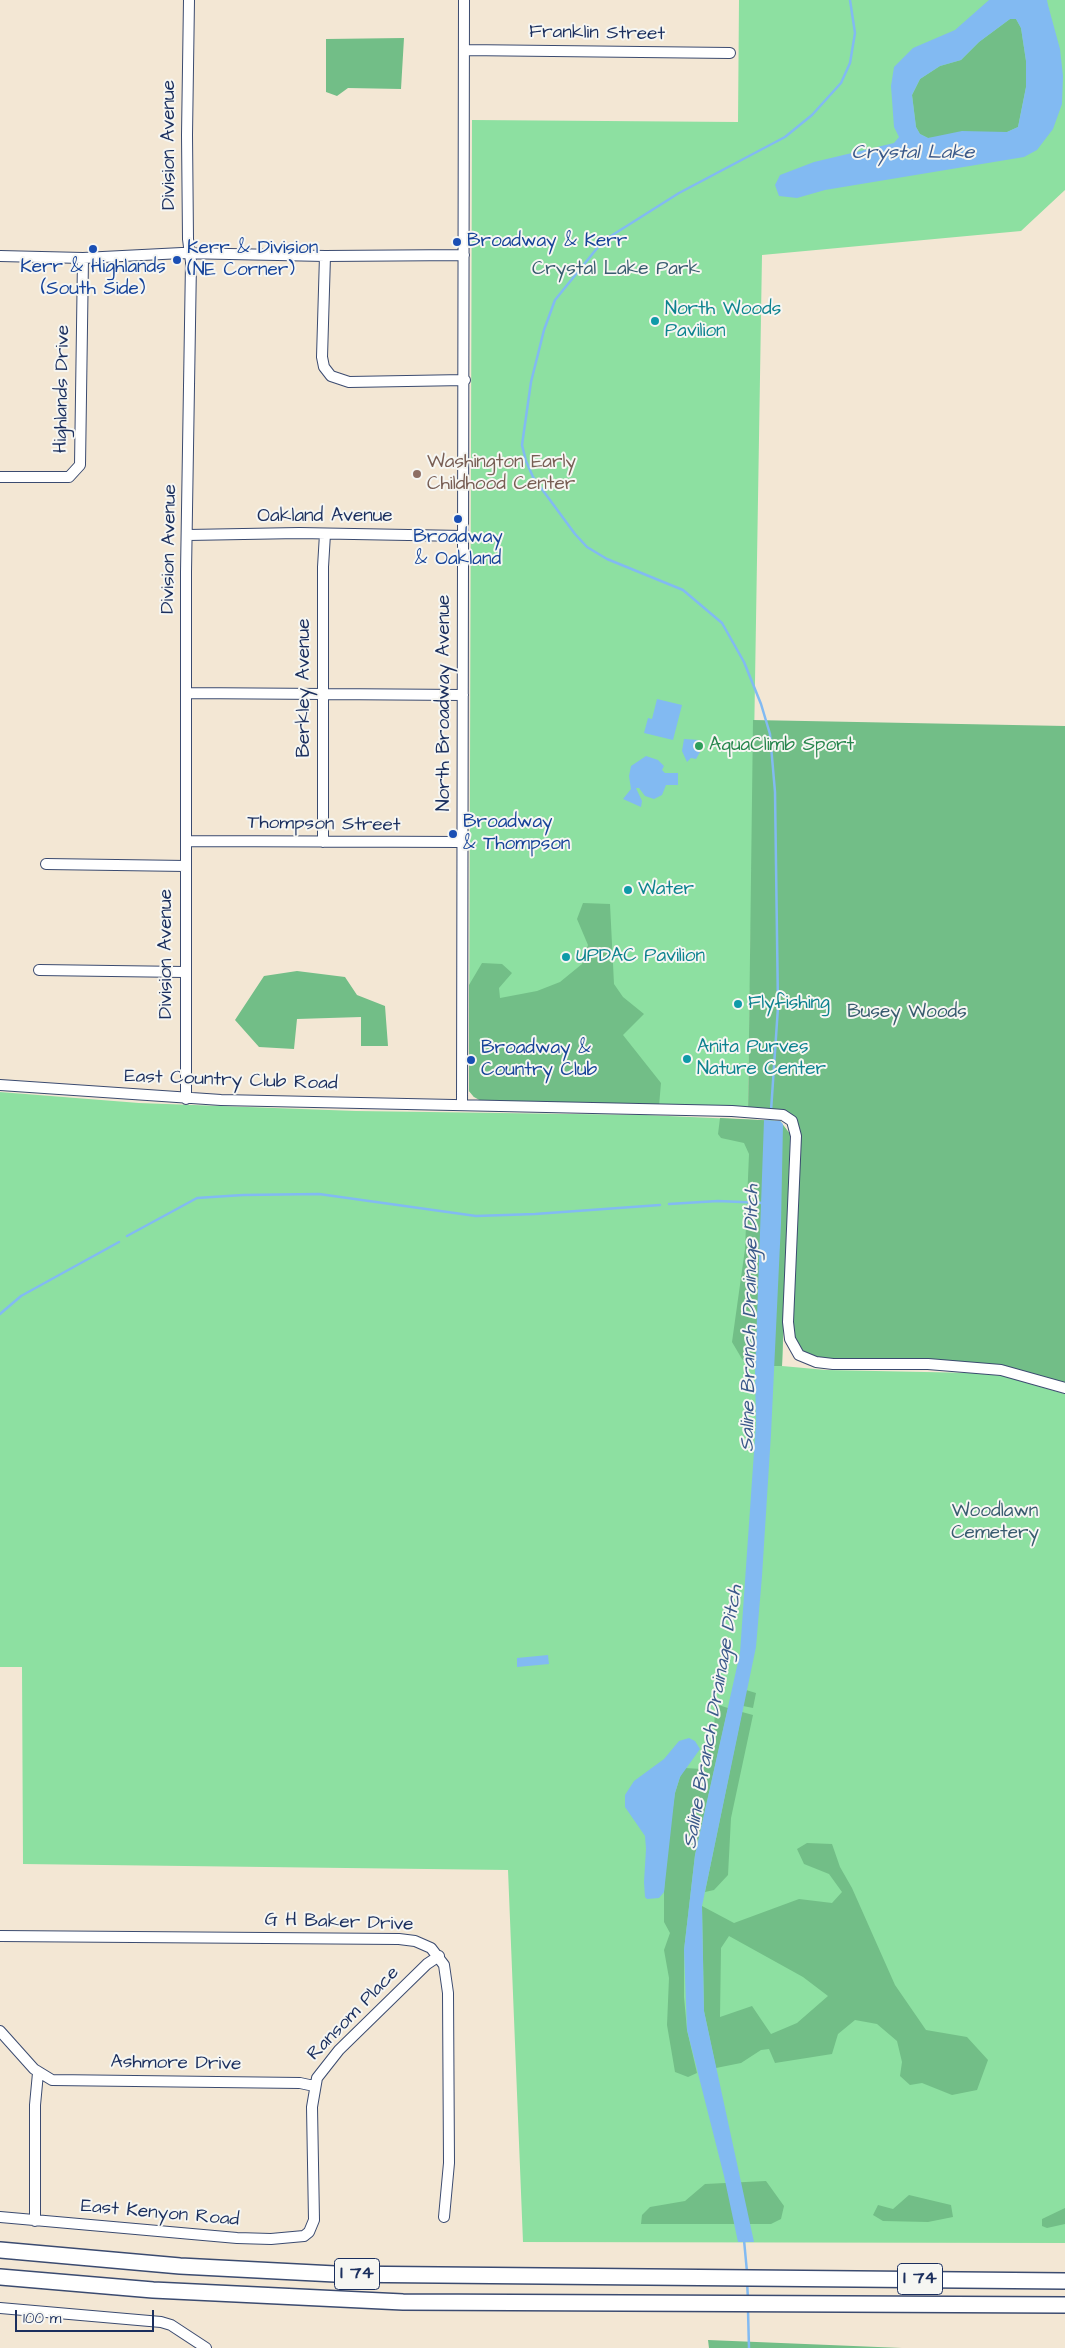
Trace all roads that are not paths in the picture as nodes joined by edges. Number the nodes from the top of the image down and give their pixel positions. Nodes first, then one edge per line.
1 (189, 0) edge
2 (464, 0) edge
3 (464, 50) junction
4 (730, 53) dead end
5 (190, 253) junction
6 (464, 255) junction
7 (0, 256) edge
8 (325, 256) junction
9 (82, 258) junction
10 (465, 380) junction
11 (0, 477) edge
12 (325, 534) junction
13 (188, 535) junction
14 (463, 536) junction
15 (186, 693) junction
16 (323, 694) junction
17 (462, 695) junction
18 (186, 841) junction
19 (324, 842) junction
20 (462, 842) junction
21 (46, 864) dead end
22 (186, 866) junction
23 (39, 970) dead end
24 (184, 972) junction
25 (0, 1085) edge
26 (186, 1099) junction
27 (462, 1105) junction
28 (1065, 1388) edge
29 (0, 1936) edge
30 (439, 1956) junction
31 (0, 2031) edge
32 (38, 2073) junction
33 (314, 2086) junction
34 (0, 2217) edge
35 (444, 2217) dead end
36 (35, 2220) junction
37 (313, 2226) joint
38 (0, 2250) edge
39 (0, 2277) edge
40 (1065, 2281) edge
41 (1065, 2305) edge
42 (0, 2308) edge
43 (206, 2348) edge

1 - 5 street, Division Avenue
2 - 3 street, North Broadway Avenue
3 - 4 street, Franklin Street
3 - 6 street, North Broadway Avenue
5 - 8 street
5 - 9 street
5 - 13 street, Division Avenue
6 - 8 street
6 - 10 street, North Broadway Avenue
7 - 9 street
8 - 10 street
9 - 11 street, Highlands Drive
10 - 14 street, North Broadway Avenue
12 - 13 street, Oakland Avenue
12 - 14 street, Oakland Avenue
12 - 16 street, Berkley Avenue
13 - 15 street, Division Avenue
14 - 17 street, North Broadway Avenue
15 - 16 street
15 - 18 street, Division Avenue
16 - 17 street
16 - 19 street, Berkley Avenue
17 - 20 street, North Broadway Avenue
18 - 19 street, Thompson Street
18 - 22 street, Division Avenue
19 - 20 street, Thompson Street
20 - 27 street, North Broadway Avenue
21 - 22 street
22 - 24 street, Division Avenue
23 - 24 street
24 - 26 street, Division Avenue
25 - 26 street, East Country Club Road
26 - 27 street, East Country Club Road
27 - 28 street, East Country Club Road
29 - 30 street, G H Baker Drive
30 - 33 street, Ransom Place
30 - 35 street
31 - 32 street
32 - 33 street, Ashmore Drive
32 - 36 street
33 - 37 street, Ransom Place
34 - 36 street, East Kenyon Road
36 - 37 street, East Kenyon Road
38 - 40 highway, I 74
39 - 41 highway, I 74
42 - 43 street

